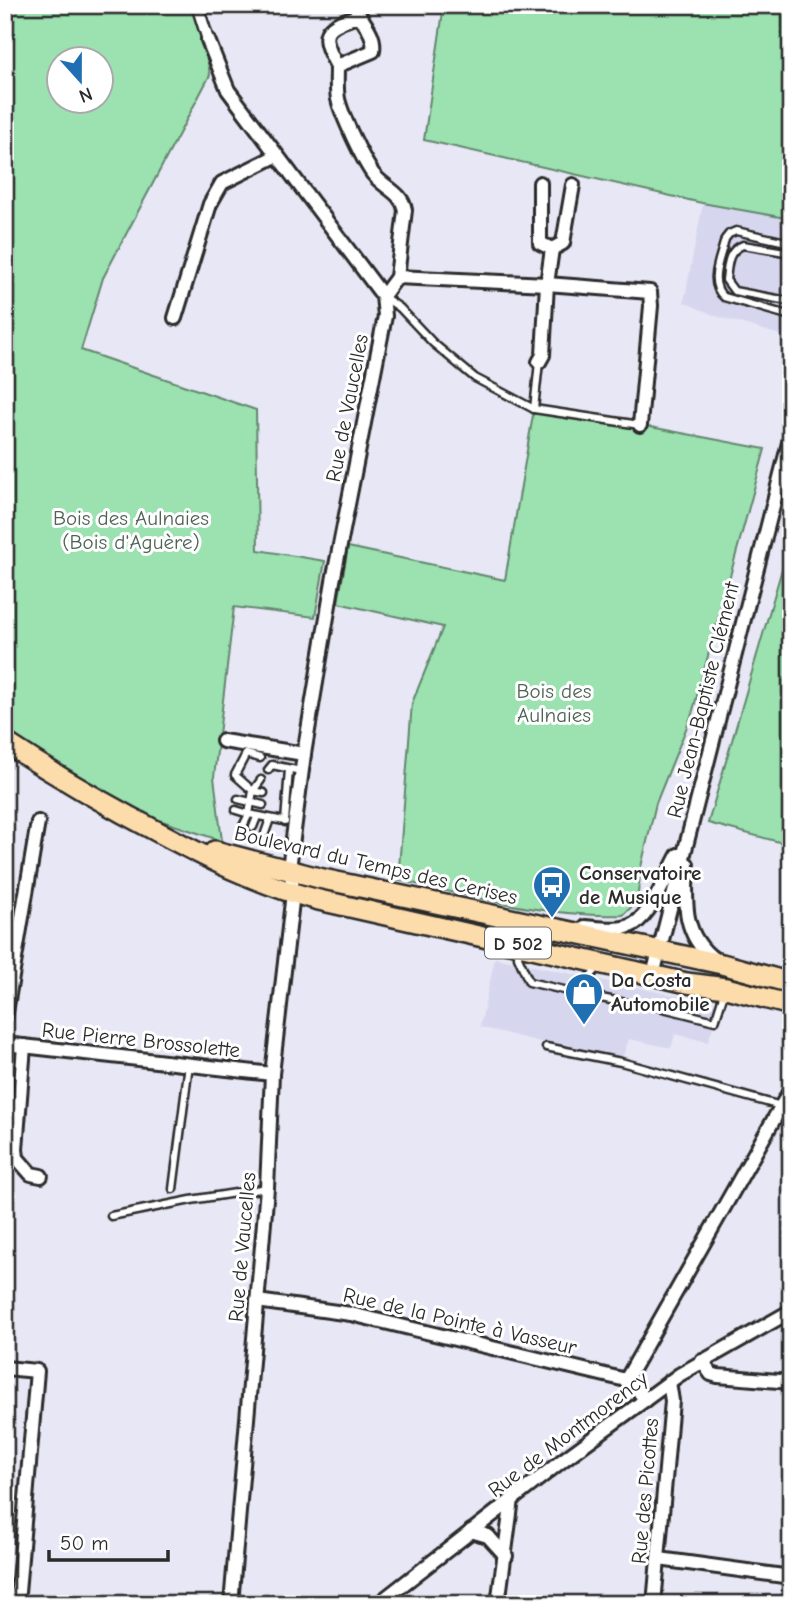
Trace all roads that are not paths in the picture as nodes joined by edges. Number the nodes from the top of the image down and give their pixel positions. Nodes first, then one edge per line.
1 (197, 5) edge
2 (357, 11) edge
3 (208, 40) joint
4 (337, 66) junction
5 (276, 156) junction
6 (540, 183) dead end
7 (573, 185) dead end
8 (791, 243) edge
9 (552, 249) junction
10 (791, 253) edge
11 (397, 277) junction
12 (547, 284) junction
13 (383, 296) junction
14 (791, 306) edge
15 (791, 316) edge
16 (175, 318) dead end
17 (539, 362) joint
18 (534, 409) junction
19 (640, 425) joint
20 (791, 435) edge
21 (223, 741) dead end
22 (5, 742) edge
23 (303, 754) junction
24 (295, 770) junction
25 (251, 774) dead end
26 (261, 780) dead end
27 (245, 784) junction
28 (253, 791) junction
29 (264, 793) dead end
30 (275, 795) dead end
31 (286, 796) junction
32 (238, 799) dead end
33 (251, 802) junction
34 (263, 805) dead end
35 (275, 806) dead end
36 (285, 808) junction
37 (236, 810) dead end
38 (249, 814) junction
39 (257, 817) junction
40 (270, 819) junction
41 (38, 821) dead end
42 (284, 821) junction
43 (243, 826) dead end
44 (253, 827) dead end
45 (295, 830) junction
46 (158, 832) junction
47 (265, 833) dead end
48 (689, 833) junction
49 (290, 871) junction
50 (293, 893) junction
51 (549, 927) junction
52 (520, 943) junction
53 (659, 950) junction
54 (602, 963) junction
55 (722, 964) junction
56 (653, 975) junction
57 (791, 984) edge
58 (726, 988) junction
59 (577, 993) junction
60 (630, 1004) dead end
61 (791, 1005) edge
62 (655, 1006) dead end
63 (5, 1018) edge
64 (5, 1044) edge
65 (24, 1046) junction
66 (545, 1048) dead end
67 (189, 1065) junction
68 (272, 1074) junction
69 (791, 1089) edge
70 (780, 1106) junction
71 (41, 1175) dead end
72 (267, 1188) junction
73 (173, 1189) dead end
74 (111, 1216) dead end
75 (257, 1301) junction
76 (791, 1311) edge
77 (702, 1361) junction
78 (5, 1368) edge
79 (626, 1380) junction
80 (669, 1382) junction
81 (791, 1382) edge
82 (645, 1400) junction
83 (512, 1499) junction
84 (471, 1531) junction
85 (506, 1556) junction
86 (659, 1559) junction
87 (791, 1577) edge
88 (17, 1604) edge
89 (231, 1604) edge
90 (379, 1604) edge
91 (498, 1604) edge
92 (654, 1604) edge

1 - 3 street
2 - 4 street
2 - 4 street
3 - 5 street
4 - 11 street
5 - 13 street
5 - 16 street
6 - 9 street
7 - 9 street
8 - 15 lane
9 - 12 street
10 - 14 lane
11 - 12 street
11 - 13 street
12 - 17 street
12 - 19 street
13 - 18 lane
13 - 23 street, Rue de Vaucelles
17 - 18 lane
18 - 19 lane
20 - 48 street, Rue Jean-Baptiste Clément
21 - 23 street
22 - 46 main road, Boulevard du Temps des Cerises / D 502
23 - 24 street, Rue de Vaucelles
24 - 27 lane
24 - 31 lane
24 - 45 street, Rue de Vaucelles
25 - 27 lane
26 - 28 lane
27 - 28 lane
28 - 29 lane
28 - 33 lane
30 - 31 lane
31 - 36 lane
32 - 33 lane
33 - 34 lane
33 - 38 lane
35 - 36 lane
36 - 42 lane
37 - 38 lane
38 - 39 lane
38 - 43 lane
39 - 40 lane
39 - 44 lane
40 - 42 lane
40 - 47 lane
41 - 63 street
42 - 45 lane
45 - 49 street, Rue de Vaucelles
46 - 49 main road, Boulevard du Temps des Cerises / D 502
46 - 50 main road, Boulevard du Temps des Cerises / D 502
48 - 51 street
48 - 53 street, Rue Jean-Baptiste Clément
48 - 55 street
49 - 50 street, Rue de Vaucelles
49 - 51 main road, Boulevard du Temps des Cerises / D 502
50 - 52 main road, Boulevard du Temps des Cerises / D 502
50 - 68 street, Rue de Vaucelles
51 - 53 main road, Boulevard du Temps des Cerises / D 502
52 - 54 main road, Boulevard du Temps des Cerises / D 502
52 - 59 lane
53 - 55 main road, Boulevard du Temps des Cerises / D 502
53 - 56 street, Rue Jean-Baptiste Clément
54 - 56 main road, Boulevard du Temps des Cerises / D 502
54 - 59 lane
55 - 57 main road, Boulevard du Temps des Cerises / D 502
56 - 58 main road, Boulevard du Temps des Cerises / D 502
58 - 61 main road, Boulevard du Temps des Cerises / D 502
58 - 62 lane
59 - 60 lane
64 - 65 street, Rue Pierre Brossolette
65 - 67 street, Rue Pierre Brossolette
65 - 71 street
66 - 70 lane
67 - 68 street, Rue Pierre Brossolette
67 - 73 lane
68 - 72 street, Rue de Vaucelles
69 - 70 street
70 - 79 street
72 - 74 lane
72 - 75 street, Rue de Vaucelles
75 - 79 street, Rue de la Pointe à Vasseur
75 - 89 street, Rue de Vaucelles
76 - 77 street, Rue de Montmorency
77 - 80 street, Rue de Montmorency
77 - 81 street
78 - 88 street
79 - 82 street
80 - 82 street, Rue de Montmorency
80 - 86 street, Rue des Picottes
82 - 83 street, Rue de Montmorency
83 - 84 street, Rue de Montmorency
83 - 85 street
84 - 85 street
84 - 90 street, Rue de Montmorency
85 - 91 street
86 - 87 street
86 - 92 street, Rue des Picottes

